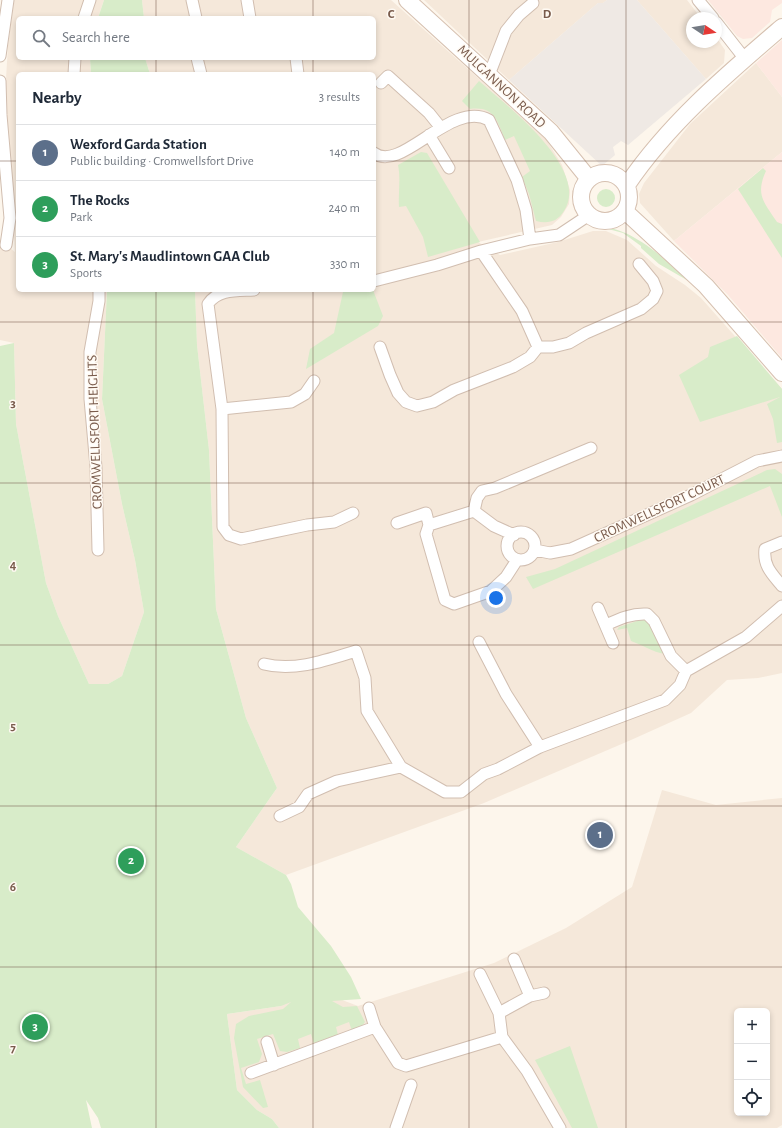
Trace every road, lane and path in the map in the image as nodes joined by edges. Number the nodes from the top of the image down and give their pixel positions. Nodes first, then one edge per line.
1 (8, 0) edge
2 (90, 0) edge
3 (192, 0) edge
4 (247, 0) edge
5 (407, 0) edge
6 (698, 0) edge
7 (534, 3) dead end
8 (708, 12) edge
9 (85, 16) edge
10 (196, 16) edge
11 (250, 16) edge
12 (782, 27) edge
13 (722, 29) edge
14 (0, 56) edge
15 (745, 58) junction
16 (75, 60) edge
17 (198, 60) edge
18 (296, 60) edge
19 (74, 72) edge
20 (200, 72) edge
21 (298, 72) edge
22 (489, 75) junction
23 (0, 81) edge
24 (381, 83) dead end
25 (441, 128) junction
26 (429, 135) junction
27 (376, 155) edge
28 (449, 168) dead end
29 (589, 179) junction
30 (627, 185) junction
31 (626, 212) junction
32 (588, 215) junction
33 (530, 239) junction
34 (6, 245) dead end
35 (481, 251) junction
36 (639, 264) dead end
37 (376, 279) edge
38 (99, 292) edge
39 (223, 292) edge
40 (380, 347) dead end
41 (538, 347) junction
42 (782, 373) edge
43 (314, 381) dead end
44 (222, 409) junction
45 (591, 448) dead end
46 (782, 456) edge
47 (474, 511) junction
48 (353, 514) dead end
49 (397, 523) dead end
50 (430, 525) junction
51 (514, 535) junction
52 (782, 542) edge
53 (98, 550) dead end
54 (535, 550) junction
55 (517, 560) junction
56 (782, 586) edge
57 (782, 606) edge
58 (598, 608) dead end
59 (606, 625) junction
60 (479, 642) dead end
61 (613, 643) dead end
62 (264, 664) dead end
63 (686, 671) junction
64 (540, 747) junction
65 (401, 767) junction
66 (280, 816) dead end
67 (514, 959) dead end
68 (480, 974) dead end
69 (544, 993) dead end
70 (530, 996) junction
71 (369, 1008) dead end
72 (499, 1013) junction
73 (375, 1027) junction
74 (502, 1037) junction
75 (267, 1042) dead end
76 (274, 1064) junction
77 (251, 1074) dead end
78 (411, 1085) dead end
79 (396, 1128) edge
80 (560, 1128) edge

1 - 14 street
2 - 9 street
3 - 10 street
4 - 11 street
5 - 22 street, MULGANNON ROAD
6 - 8 street
7 - 22 street
12 - 15 street
13 - 15 street
15 - 30 street
16 - 19 street
17 - 20 street
18 - 21 street
22 - 29 street, MULGANNON ROAD
23 - 34 street
24 - 25 street
25 - 26 street
25 - 33 street
26 - 27 street
26 - 28 street
29 - 30 street
29 - 32 street
30 - 31 street
31 - 32 street
31 - 42 street
32 - 33 street
33 - 35 street
35 - 37 street
35 - 41 street
36 - 41 street
38 - 53 street, CROMWELLSFORT HEIGHTS
39 - 44 street
40 - 41 street
43 - 44 street
44 - 48 street
45 - 47 street
46 - 54 street, CROMWELLSFORT COURT
47 - 50 street
47 - 51 street
49 - 50 street
50 - 55 street
51 - 54 street
51 - 55 street
52 - 56 street
54 - 55 street
57 - 63 street
58 - 59 street
59 - 61 street
59 - 63 street
60 - 64 street
62 - 65 street
63 - 64 street
64 - 65 street
65 - 66 street
67 - 70 street
68 - 72 street
69 - 70 street
70 - 72 street
71 - 73 street
72 - 74 street
73 - 74 street
73 - 76 street
74 - 80 street
75 - 76 street
76 - 77 street
78 - 79 street

